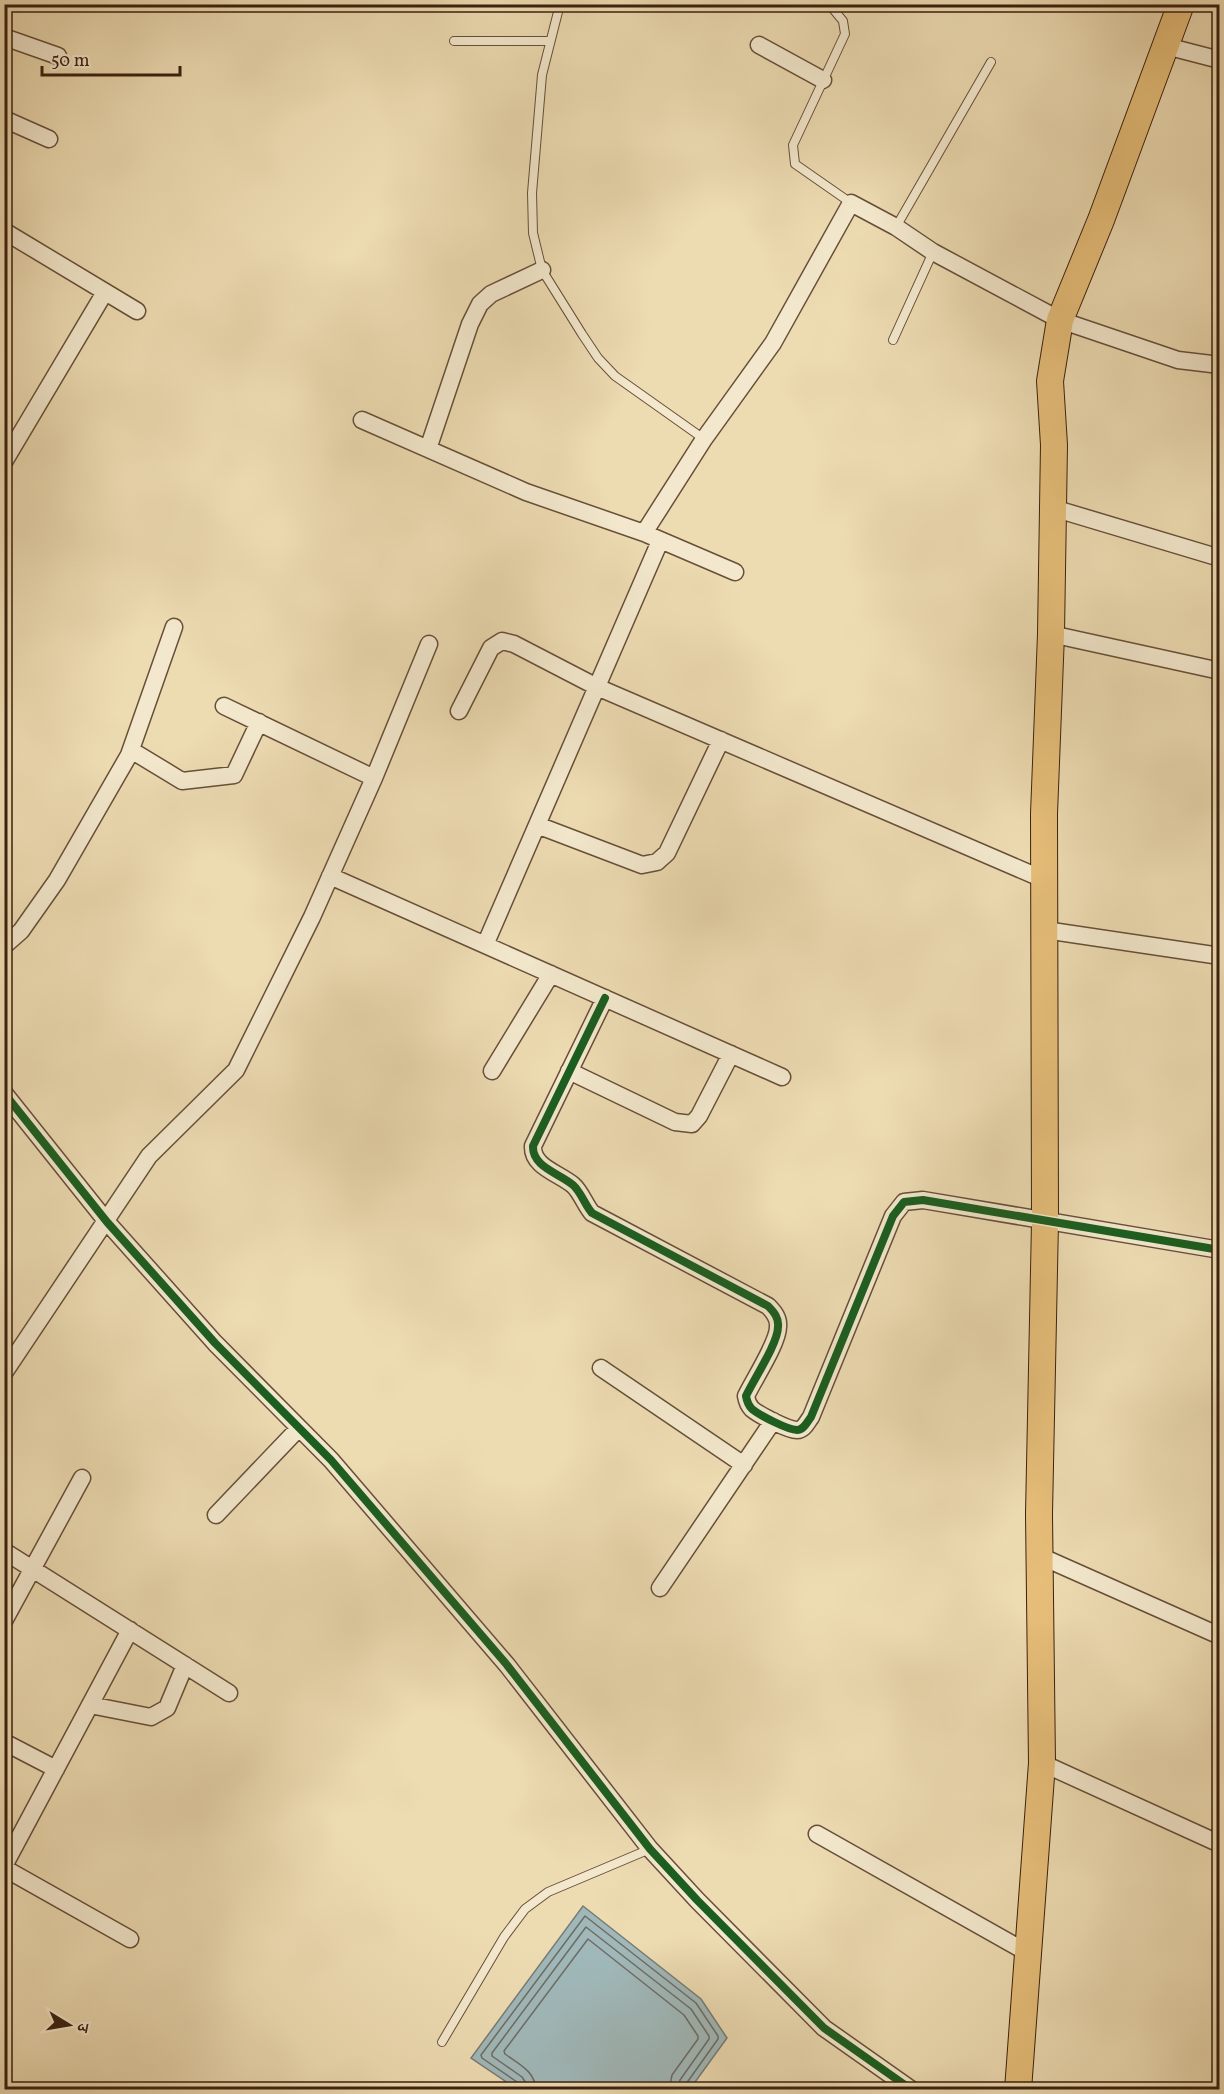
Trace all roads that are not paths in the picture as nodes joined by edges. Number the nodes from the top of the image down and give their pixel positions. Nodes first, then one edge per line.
1 (560, 4) edge
2 (829, 4) edge
3 (1181, 4) edge
4 (4, 37) edge
5 (454, 41) dead end
6 (550, 41) junction
7 (759, 45) dead end
8 (1166, 46) junction
9 (58, 56) dead end
10 (1220, 60) edge
11 (991, 62) dead end
12 (823, 80) junction
13 (4, 119) edge
14 (49, 139) dead end
15 (851, 203) junction
16 (896, 227) junction
17 (4, 231) edge
18 (933, 252) junction
19 (543, 270) junction
20 (105, 292) junction
21 (137, 311) dead end
22 (1060, 320) junction
23 (893, 340) dead end
24 (1220, 365) edge
25 (362, 420) dead end
26 (704, 439) junction
27 (428, 449) junction
28 (4, 462) edge
29 (1053, 508) junction
30 (644, 533) junction
31 (660, 541) junction
32 (1220, 558) edge
33 (735, 572) dead end
34 (174, 627) dead end
35 (1051, 634) junction
36 (429, 644) dead end
37 (1220, 671) edge
38 (597, 687) junction
39 (224, 706) dead end
40 (459, 711) dead end
41 (259, 722) junction
42 (721, 740) junction
43 (131, 750) junction
44 (374, 778) junction
45 (537, 825) junction
46 (330, 876) junction
47 (1045, 880) junction
48 (1045, 930) junction
49 (485, 945) junction
50 (4, 946) edge
51 (1220, 956) edge
52 (551, 974) junction
53 (605, 998) junction
54 (731, 1054) junction
55 (492, 1071) dead end
56 (569, 1071) junction
57 (782, 1077) dead end
58 (4, 1092) edge
59 (107, 1222) junction
60 (1045, 1222) junction
61 (1220, 1250) edge
62 (601, 1368) dead end
63 (4, 1373) edge
64 (773, 1421) junction
65 (299, 1428) junction
66 (744, 1465) junction
67 (82, 1478) dead end
68 (216, 1515) dead end
69 (4, 1551) edge
70 (1040, 1556) junction
71 (33, 1569) junction
72 (660, 1588) dead end
73 (4, 1621) edge
74 (130, 1630) junction
75 (1220, 1636) edge
76 (185, 1665) junction
77 (229, 1693) dead end
78 (90, 1705) junction
79 (4, 1742) edge
80 (1042, 1763) junction
81 (56, 1769) junction
82 (816, 1834) dead end
83 (1220, 1844) edge
84 (650, 1849) junction
85 (4, 1867) edge
86 (130, 1939) dead end
87 (1028, 1953) junction
88 (442, 2042) dead end
89 (912, 2090) edge
90 (1018, 2090) edge

1 - 6 lane
2 - 12 lane
3 - 8 main road
4 - 9 street
5 - 6 lane
6 - 19 lane
7 - 12 street
8 - 10 street
8 - 22 main road
11 - 16 lane
12 - 15 lane
13 - 14 street
15 - 16 street
15 - 26 street
16 - 18 street
17 - 20 street
18 - 22 street
18 - 23 lane
19 - 26 lane
19 - 27 street
20 - 21 street
20 - 28 street
22 - 24 street
22 - 29 main road
25 - 27 street
26 - 30 street
27 - 30 street
29 - 32 street
29 - 35 main road
30 - 31 street
31 - 33 street
31 - 38 street
34 - 43 street
35 - 37 street
35 - 47 main road
36 - 44 street
38 - 40 street
38 - 42 street
38 - 45 street
39 - 41 street
41 - 43 street
41 - 44 street
42 - 45 street
42 - 47 street
43 - 50 street
44 - 46 street
45 - 49 street
46 - 49 street
46 - 59 street
47 - 48 main road
48 - 51 street
48 - 60 main road
49 - 52 street
52 - 53 street
52 - 55 street
53 - 54 street
53 - 56 street
54 - 56 street
54 - 57 street
56 - 64 street
58 - 59 street
59 - 63 street
59 - 65 street
60 - 61 street
60 - 64 street
60 - 70 main road
62 - 66 street
64 - 66 street
65 - 68 street
65 - 84 street
66 - 72 street
67 - 71 street
69 - 71 street
70 - 75 street
70 - 80 main road
71 - 73 street
71 - 74 street
74 - 76 street
74 - 78 street
76 - 77 street
76 - 78 street
78 - 81 street
79 - 81 street
80 - 83 street
80 - 87 main road
81 - 85 street
82 - 87 street
84 - 88 lane
84 - 89 street
85 - 86 street
87 - 90 main road

